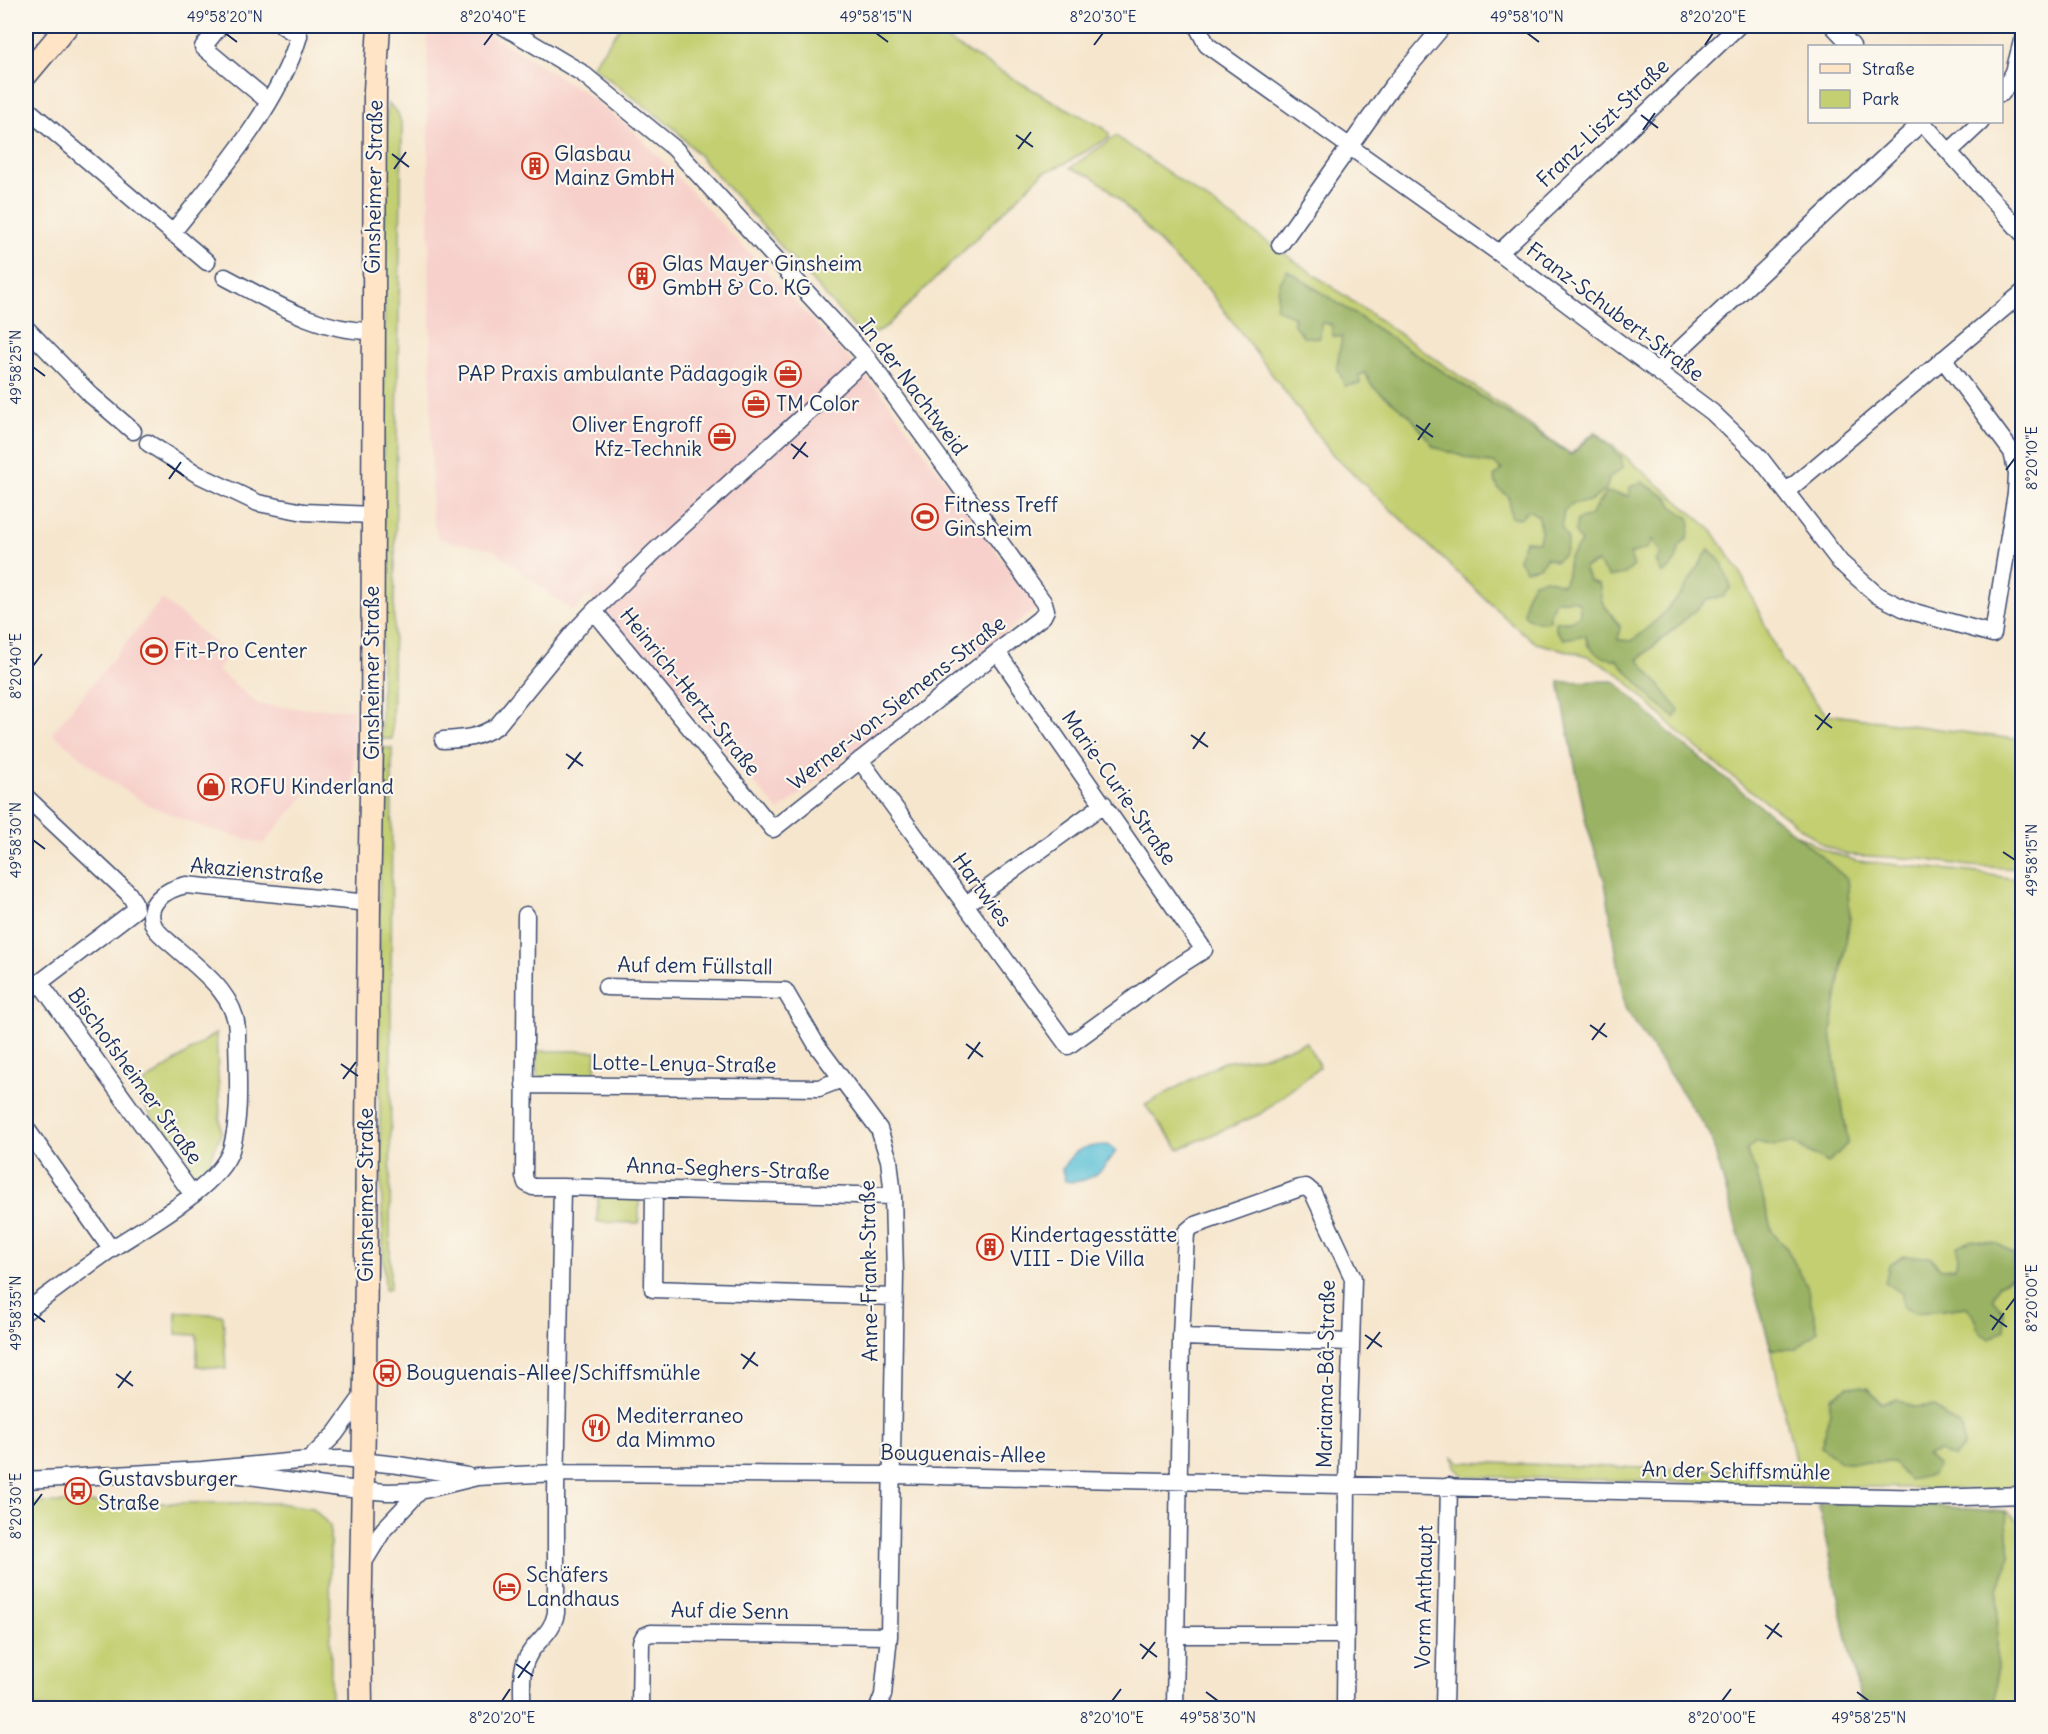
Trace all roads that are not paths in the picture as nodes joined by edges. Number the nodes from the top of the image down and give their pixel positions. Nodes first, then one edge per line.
1 (67, 26) edge
2 (220, 26) edge
3 (284, 26) edge
4 (379, 26) edge
5 (503, 26) edge
6 (1197, 26) edge
7 (1443, 26) edge
8 (1738, 26) edge
9 (1833, 26) edge
10 (2022, 41) edge
11 (1851, 45) edge
12 (26, 75) edge
13 (2003, 90) edge
14 (268, 101) junction
15 (26, 108) edge
16 (1921, 123) edge
17 (1923, 123) edge
18 (1980, 123) edge
19 (1350, 146) junction
20 (1950, 151) junction
21 (172, 233) junction
22 (2022, 233) edge
23 (1280, 245) dead end
24 (1499, 253) junction
25 (207, 262) dead end
26 (225, 277) dead end
27 (2022, 293) edge
28 (26, 328) edge
29 (373, 331) junction
30 (867, 358) junction
31 (1943, 359) junction
32 (1657, 371) junction
33 (133, 431) dead end
34 (148, 443) dead end
35 (1787, 491) junction
36 (372, 515) junction
37 (1046, 610) joint
38 (594, 611) junction
39 (998, 652) junction
40 (443, 740) dead end
41 (860, 760) junction
42 (26, 797) edge
43 (1104, 804) junction
44 (773, 829) joint
45 (369, 903) junction
46 (965, 904) junction
47 (143, 910) junction
48 (526, 915) dead end
49 (40, 982) junction
50 (606, 987) dead end
51 (785, 990) joint
52 (26, 993) edge
53 (1068, 1046) joint
54 (842, 1079) junction
55 (524, 1085) junction
56 (26, 1128) edge
57 (562, 1187) junction
58 (654, 1190) junction
59 (193, 1195) junction
60 (893, 1196) junction
61 (111, 1249) junction
62 (894, 1297) junction
63 (26, 1311) edge
64 (1181, 1337) junction
65 (1351, 1342) junction
66 (365, 1393) junction
67 (309, 1460) junction
68 (363, 1462) junction
69 (202, 1470) junction
70 (557, 1473) junction
71 (892, 1474) junction
72 (477, 1477) junction
73 (26, 1480) edge
74 (1178, 1481) junction
75 (1347, 1484) junction
76 (1449, 1486) junction
77 (363, 1490) junction
78 (420, 1491) junction
79 (2022, 1495) edge
80 (361, 1566) junction
81 (1176, 1635) junction
82 (1345, 1635) junction
83 (889, 1636) junction
84 (361, 1708) edge
85 (522, 1708) edge
86 (640, 1708) edge
87 (878, 1708) edge
88 (1175, 1708) edge
89 (1345, 1708) edge
90 (1444, 1708) edge

1 - 12 main road
2 - 14 street
3 - 14 street
4 - 29 main road, Ginsheimer Straße
5 - 30 street, In der Nachtweid
6 - 19 street, Franz-Schubert-Straße
7 - 19 street
8 - 24 street, Franz-Liszt-Straße
9 - 11 street
10 - 13 street
14 - 21 street
15 - 21 street
16 - 32 street
17 - 20 street
18 - 20 street
19 - 23 street
19 - 24 street, Franz-Schubert-Straße
20 - 22 street
21 - 25 street
24 - 32 street, Franz-Schubert-Straße
26 - 29 street
27 - 31 street
28 - 33 street
29 - 36 main road, Ginsheimer Straße
30 - 37 street, In der Nachtweid
30 - 38 street, Heinrich-Hertz-Straße
31 - 35 street
31 - 35 street, Franz-Schubert-Straße
32 - 35 street, Franz-Schubert-Straße
34 - 36 street
36 - 45 main road, Ginsheimer Straße
37 - 39 street, Werner-von-Siemens-Straße
38 - 40 street, Heinrich-Hertz-Straße
38 - 44 street, Heinrich-Hertz-Straße
39 - 41 street, Werner-von-Siemens-Straße
39 - 43 street, Marie-Curie-Straße
41 - 44 street, Werner-von-Siemens-Straße
41 - 46 street, Hartwies
42 - 47 street
43 - 46 street
43 - 53 street, Marie-Curie-Straße
45 - 47 street, Akazienstraße
45 - 66 main road, Ginsheimer Straße
46 - 53 street, Hartwies
47 - 49 street, Akazienstraße
47 - 59 street
48 - 55 street
49 - 52 street, Akazienstraße
49 - 59 street, Bischofsheimer Straße
50 - 51 street, Auf dem Füllstall
51 - 54 street, Anne-Frank-Straße
54 - 55 street, Lotte-Lenya-Straße
54 - 60 street, Anne-Frank-Straße
55 - 57 street, Anna-Seghers-Straße
56 - 61 street
57 - 58 street, Anna-Seghers-Straße
57 - 70 street
58 - 60 street, Anna-Seghers-Straße
58 - 62 street
59 - 61 street
60 - 62 street, Anne-Frank-Straße
61 - 63 street
62 - 71 street, Anne-Frank-Straße
64 - 65 street
64 - 65 street, Mariama-Bâ-Straße
64 - 74 street, Mariama-Bâ-Straße
65 - 75 street, Mariama-Bâ-Straße
66 - 67 street
66 - 68 main road, Ginsheimer Straße
67 - 68 street, Bouguenais-Allee
67 - 69 street, Bouguenais-Allee
68 - 72 street, Bouguenais-Allee
68 - 77 main road, Ginsheimer Straße
69 - 73 street
69 - 77 street, Bouguenais-Allee
70 - 71 street, Bouguenais-Allee
70 - 72 street, Bouguenais-Allee
70 - 85 street
71 - 74 street, Bouguenais-Allee
71 - 83 street, Anne-Frank-Straße
72 - 78 street, Bouguenais-Allee
74 - 75 street, Bouguenais-Allee
74 - 81 street, Mariama-Bâ-Straße
75 - 76 street, Bouguenais-Allee
75 - 82 street, Mariama-Bâ-Straße
76 - 79 street, An der Schiffsmühle
76 - 90 street, Vorm Anthaupt
77 - 78 street, Bouguenais-Allee
77 - 80 main road, Ginsheimer Straße
78 - 80 street
80 - 84 main road, Ginsheimer Straße
81 - 82 street
81 - 88 street, Mariama-Bâ-Straße
82 - 89 street, Mariama-Bâ-Straße
83 - 86 street, Auf die Senn
83 - 87 street, Anne-Frank-Straße

